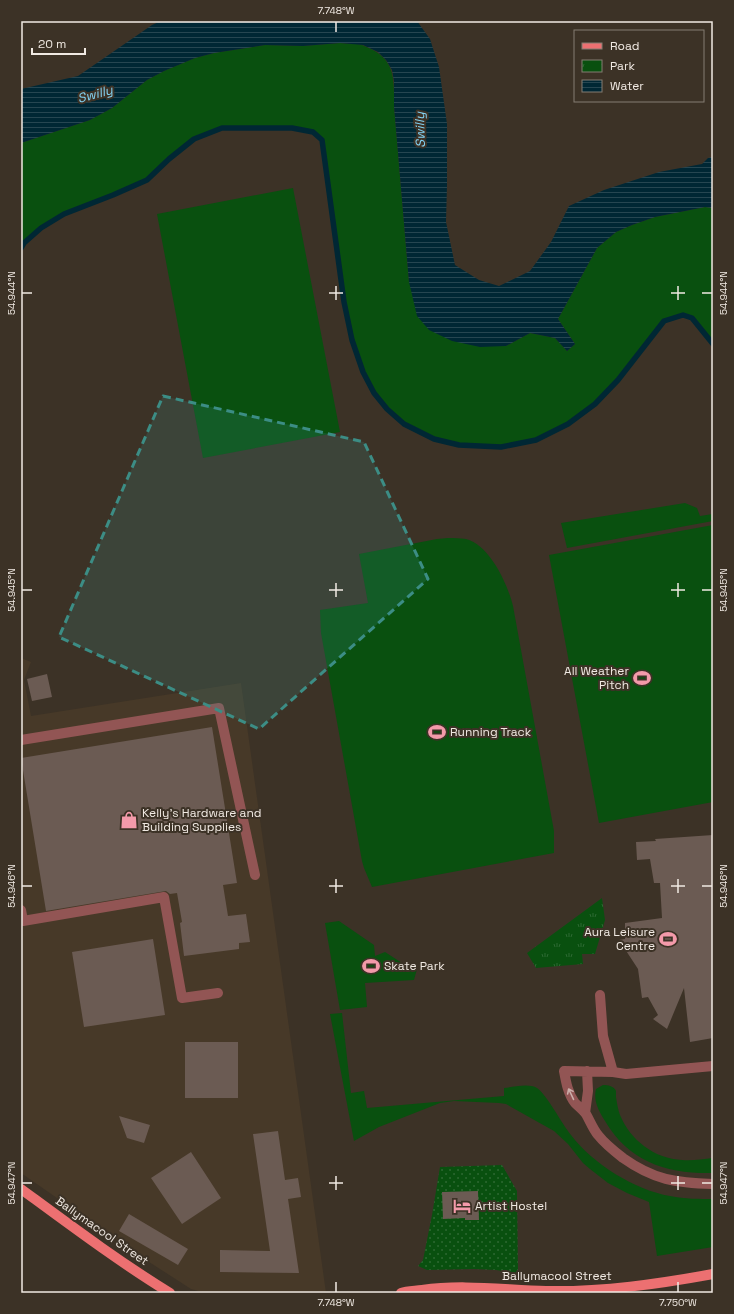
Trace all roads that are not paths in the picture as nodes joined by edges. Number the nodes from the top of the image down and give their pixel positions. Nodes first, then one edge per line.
1 (21, 740) edge
2 (255, 875) dead end
3 (21, 910) edge
4 (218, 994) dead end
5 (600, 995) dead end
6 (713, 1066) edge
7 (587, 1072) junction
8 (613, 1072) junction
9 (585, 1113) junction
10 (713, 1184) edge
11 (21, 1189) edge
12 (713, 1274) edge
13 (170, 1293) edge
14 (400, 1293) edge

1 - 2 lane
3 - 4 lane
5 - 8 lane
6 - 8 lane
7 - 8 lane
7 - 9 lane
9 -> 7 lane
9 - 10 lane
11 - 13 main road, Ballymacool Street
12 - 14 main road, Ballymacool Street

